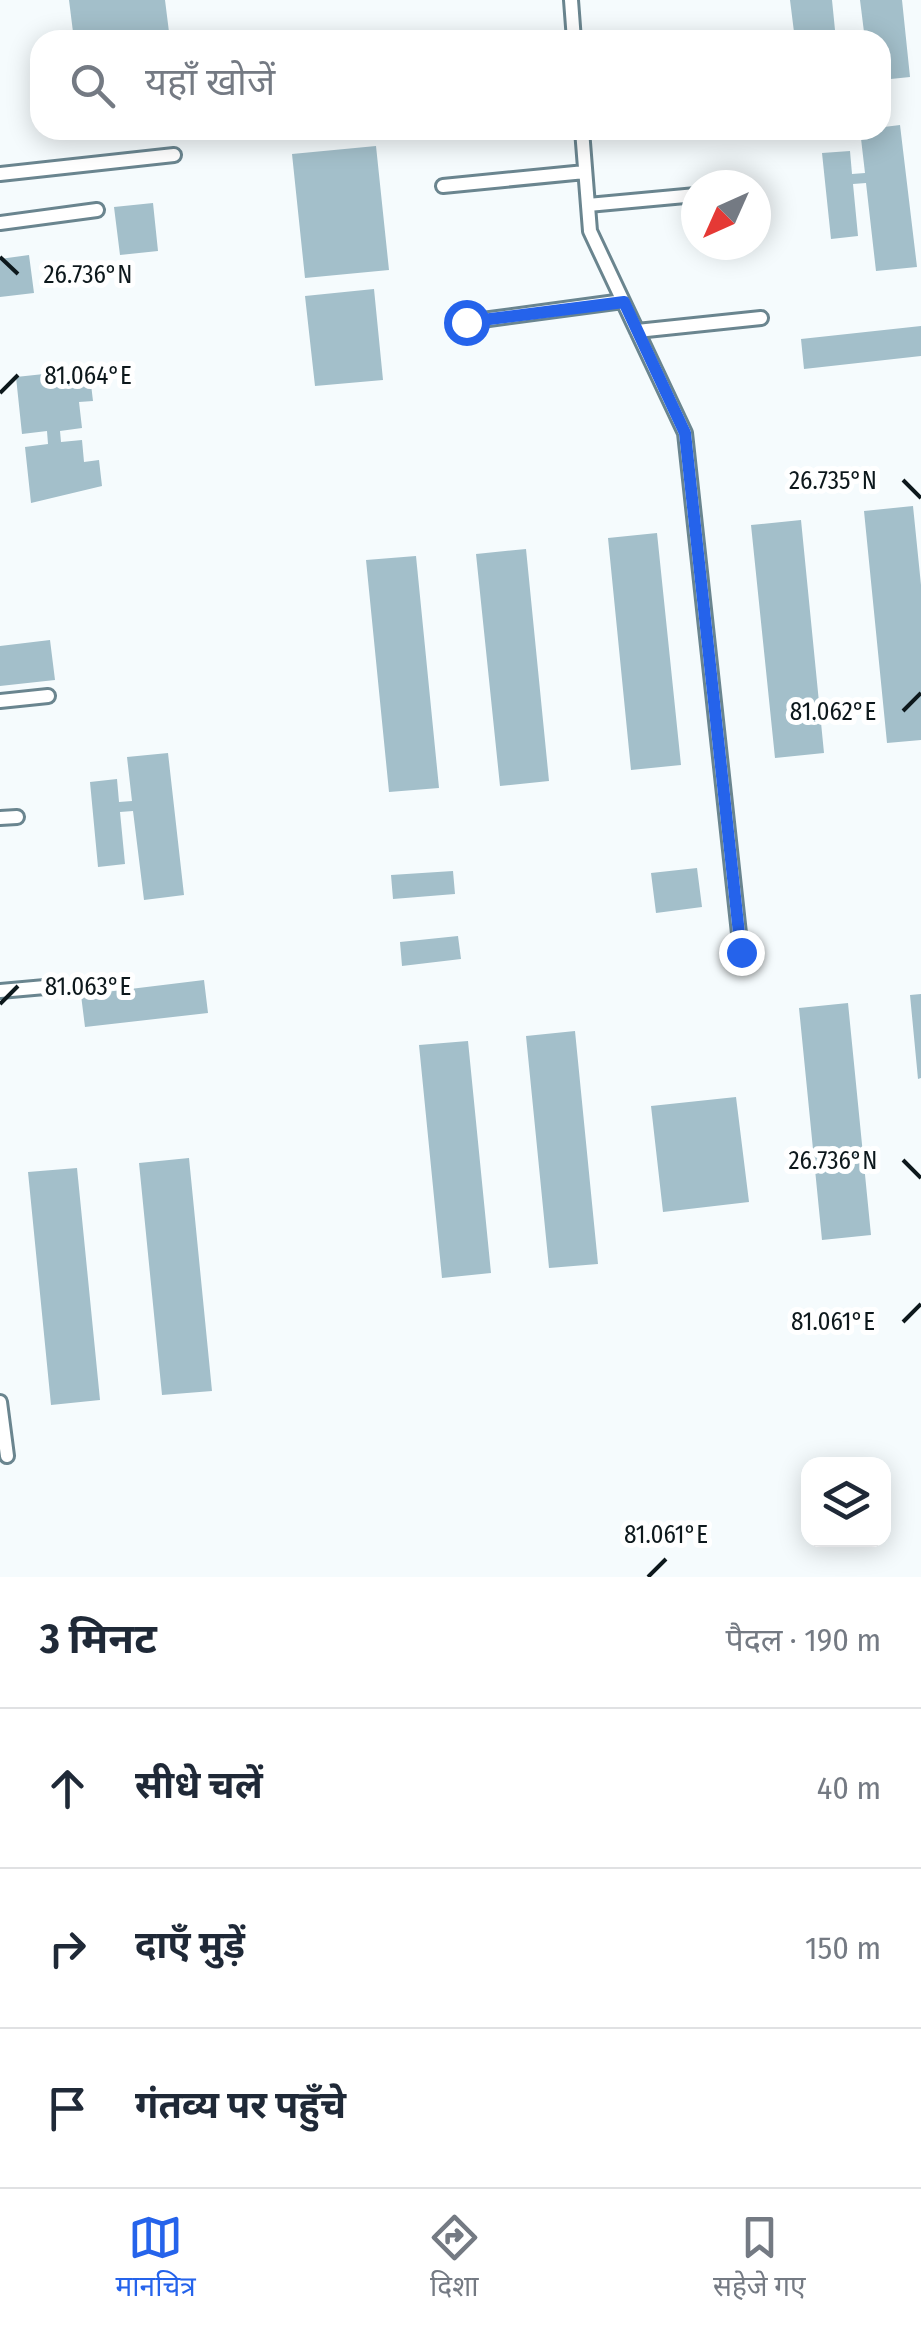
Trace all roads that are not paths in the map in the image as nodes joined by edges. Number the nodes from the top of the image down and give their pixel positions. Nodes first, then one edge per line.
1 (571, 0) edge
2 (573, 30) edge
3 (583, 140) edge
4 (174, 155) dead end
5 (585, 172) junction
6 (0, 174) edge
7 (443, 186) dead end
8 (681, 196) edge
9 (588, 205) junction
10 (98, 210) dead end
11 (0, 223) edge
12 (624, 302) junction
13 (761, 318) dead end
14 (466, 322) dead end
15 (637, 331) junction
16 (48, 696) dead end
17 (0, 700) edge
18 (17, 817) dead end
19 (0, 818) edge
20 (741, 952) dead end
21 (45, 987) dead end
22 (0, 991) edge
23 (0, 1402) edge
24 (7, 1456) dead end

1 - 2 lane
3 - 5 lane
4 - 6 lane
5 - 7 lane
5 - 9 lane
8 - 9 lane
9 - 12 lane
10 - 11 lane
12 - 14 lane
12 - 15 lane
13 - 15 lane
15 - 20 lane
16 - 17 lane
18 - 19 lane
21 - 22 lane
23 - 24 lane

